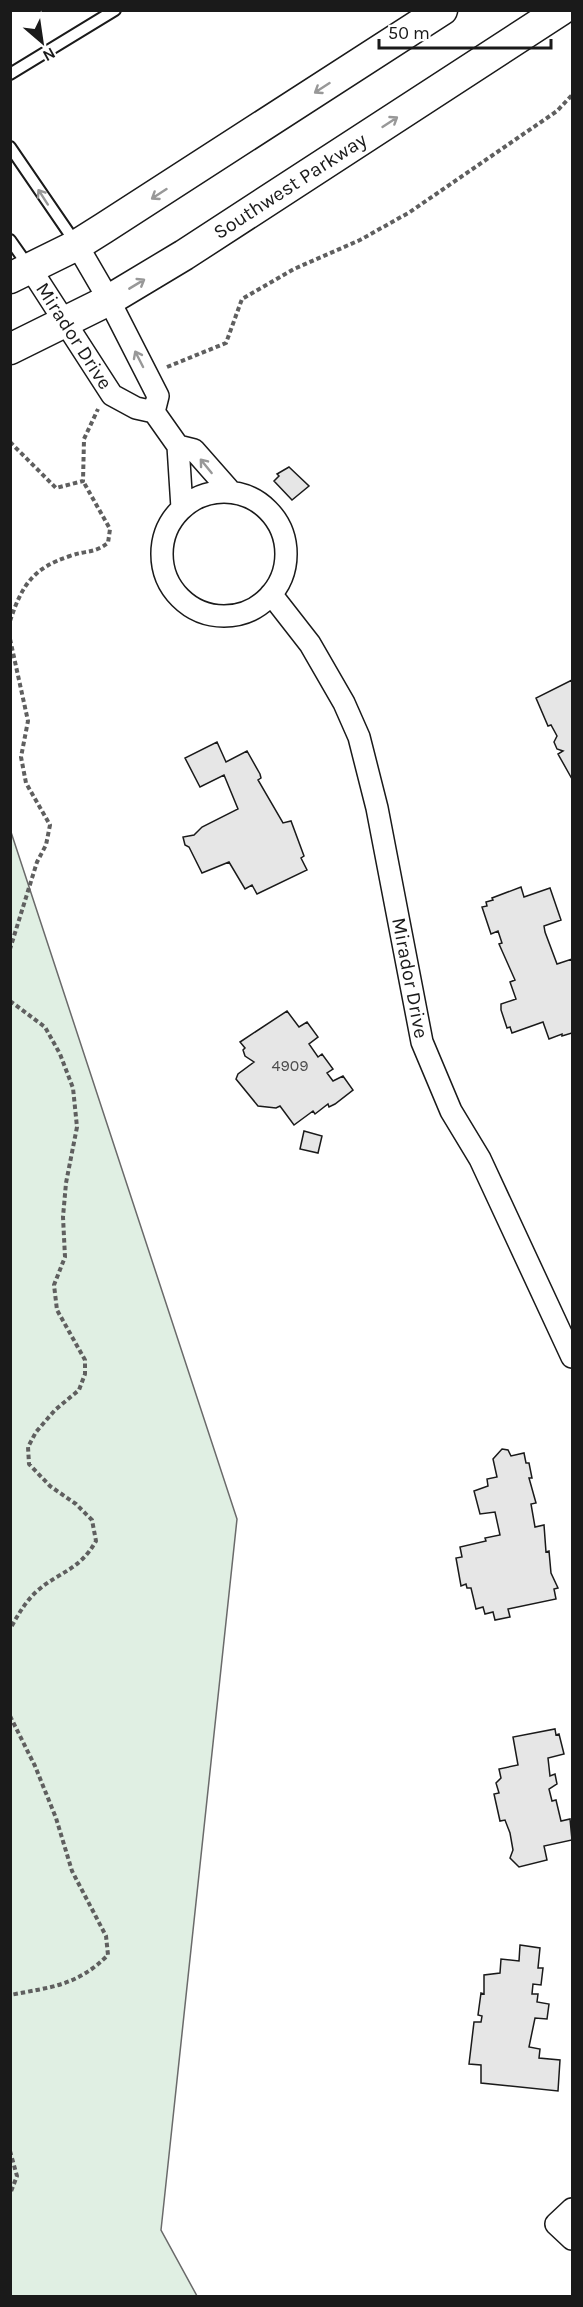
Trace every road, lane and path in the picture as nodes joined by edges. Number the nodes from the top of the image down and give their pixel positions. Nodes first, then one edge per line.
1 (115, 10) edge
2 (442, 10) edge
3 (561, 10) edge
4 (10, 74) edge
5 (573, 95) edge
6 (10, 147) edge
7 (10, 240) edge
8 (77, 245) junction
9 (20, 273) edge
10 (109, 300) junction
11 (65, 324) junction
12 (10, 349) edge
13 (160, 370) dead end
14 (102, 400) dead end
15 (154, 412) junction
16 (10, 442) edge
17 (178, 446) junction
18 (83, 481) junction
19 (231, 492) junction
20 (182, 508) junction
21 (271, 594) junction
22 (10, 621) edge
23 (10, 639) edge
24 (10, 949) edge
25 (10, 1001) edge
26 (573, 1357) edge
27 (10, 1629) edge
28 (10, 1716) edge
29 (10, 1995) edge
30 (10, 2151) edge
31 (10, 2194) edge
32 (573, 2209) edge
33 (573, 2239) edge

1 - 4 lane
2 -> 8 main road
10 -> 3 main road, Southwest Parkway
5 - 13 path
8 -> 6 lane
7 - 9 lane
8 - 9 main road
8 - 10 street, Mirador Drive
9 - 11 street, Mirador Drive
10 - 11 main road, Southwest Parkway
15 -> 10 street, Mirador Drive
11 - 12 main road, Southwest Parkway
11 - 15 street, Mirador Drive
14 - 18 path
15 - 17 street
16 - 18 path
19 -> 17 street
17 - 20 street
18 - 22 path
19 - 20 street
19 - 21 street
20 - 21 street
21 - 26 street, Mirador Drive
23 - 24 path
25 - 27 path
28 - 29 path
30 - 31 path
32 - 33 street

